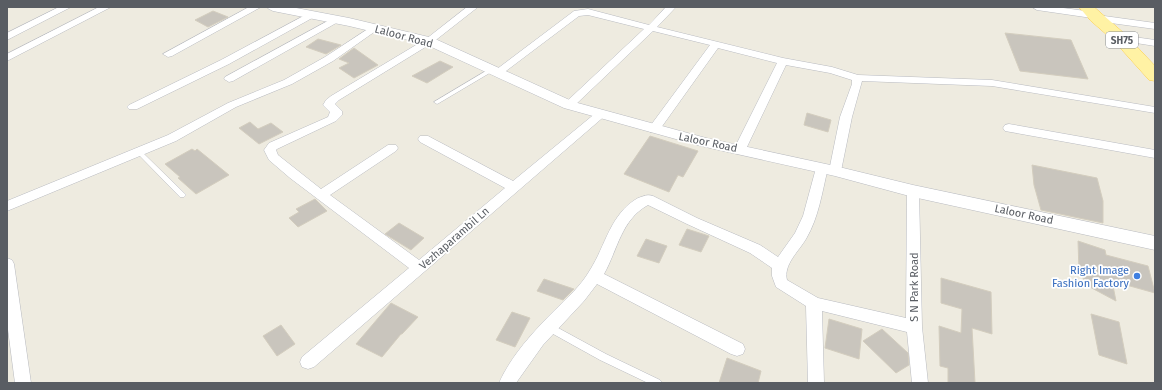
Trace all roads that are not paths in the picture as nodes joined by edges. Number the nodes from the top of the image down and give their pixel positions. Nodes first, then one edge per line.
1 (66, 7) edge
2 (106, 7) edge
3 (256, 7) edge
4 (273, 7) edge
5 (473, 7) edge
6 (670, 7) edge
7 (1038, 7) edge
8 (1092, 13) edge
9 (311, 15) junction
10 (335, 20) junction
11 (1155, 26) edge
12 (374, 28) junction
13 (651, 28) junction
14 (7, 37) edge
15 (1120, 38) junction
16 (429, 41) junction
17 (1155, 43) edge
18 (716, 44) junction
19 (168, 54) dead end
20 (7, 58) edge
21 (783, 61) junction
22 (1149, 65) edge
23 (494, 71) junction
24 (1155, 76) edge
25 (858, 78) junction
26 (229, 79) dead end
27 (437, 102) dead end
28 (569, 105) junction
29 (133, 106) dead end
30 (1155, 110) edge
31 (601, 114) junction
32 (1009, 128) dead end
33 (654, 129) junction
34 (424, 139) dead end
35 (392, 148) dead end
36 (740, 149) junction
37 (138, 151) junction
38 (1155, 154) edge
39 (828, 169) junction
40 (514, 187) junction
41 (913, 191) junction
42 (182, 195) dead end
43 (321, 195) junction
44 (7, 206) edge
45 (1155, 243) edge
46 (7, 264) edge
47 (780, 266) junction
48 (420, 268) junction
49 (595, 276) junction
50 (814, 303) junction
51 (548, 327) junction
52 (914, 327) junction
53 (737, 348) dead end
54 (308, 362) dead end
55 (23, 383) edge
56 (507, 383) edge
57 (657, 383) edge
58 (816, 383) edge
59 (920, 383) edge

1 - 14 street
2 - 20 street
3 - 19 street
4 - 9 street, Laloor Road
5 - 16 street
6 - 13 street
7 - 8 street
8 - 11 street
8 - 15 main road, SH75
9 - 10 street, Laloor Road
9 - 29 street
10 - 12 street, Laloor Road
10 - 26 street
12 - 16 street, Laloor Road
12 - 37 street
13 - 18 street
13 - 23 street
13 - 28 street
15 - 17 street
15 - 22 main road, SH75
16 - 23 street, Laloor Road
16 - 43 street
18 - 21 street
18 - 33 street
21 - 25 street
21 - 36 street
22 - 24 main road, SH75
23 - 27 lane
23 - 28 street, Laloor Road
25 - 30 street
25 - 39 street
28 - 31 street, Laloor Road
31 - 33 street, Laloor Road
31 - 40 street, Vezhaparambil Ln
32 - 38 street
33 - 36 street, Laloor Road
34 - 40 street
35 - 43 street
36 - 39 street, Laloor Road
37 - 42 lane
37 - 44 street
39 - 41 street, Laloor Road
39 - 47 street
40 - 48 street, Vezhaparambil Ln
41 - 45 street, Laloor Road
41 - 52 street, S N Park Road
43 - 48 street
46 - 55 street
47 - 49 street
47 - 50 street
48 - 54 street, Vezhaparambil Ln
49 - 51 street
49 - 53 street
50 - 52 street
50 - 58 street
51 - 56 street
51 - 57 lane
52 - 59 street, S N Park Road

